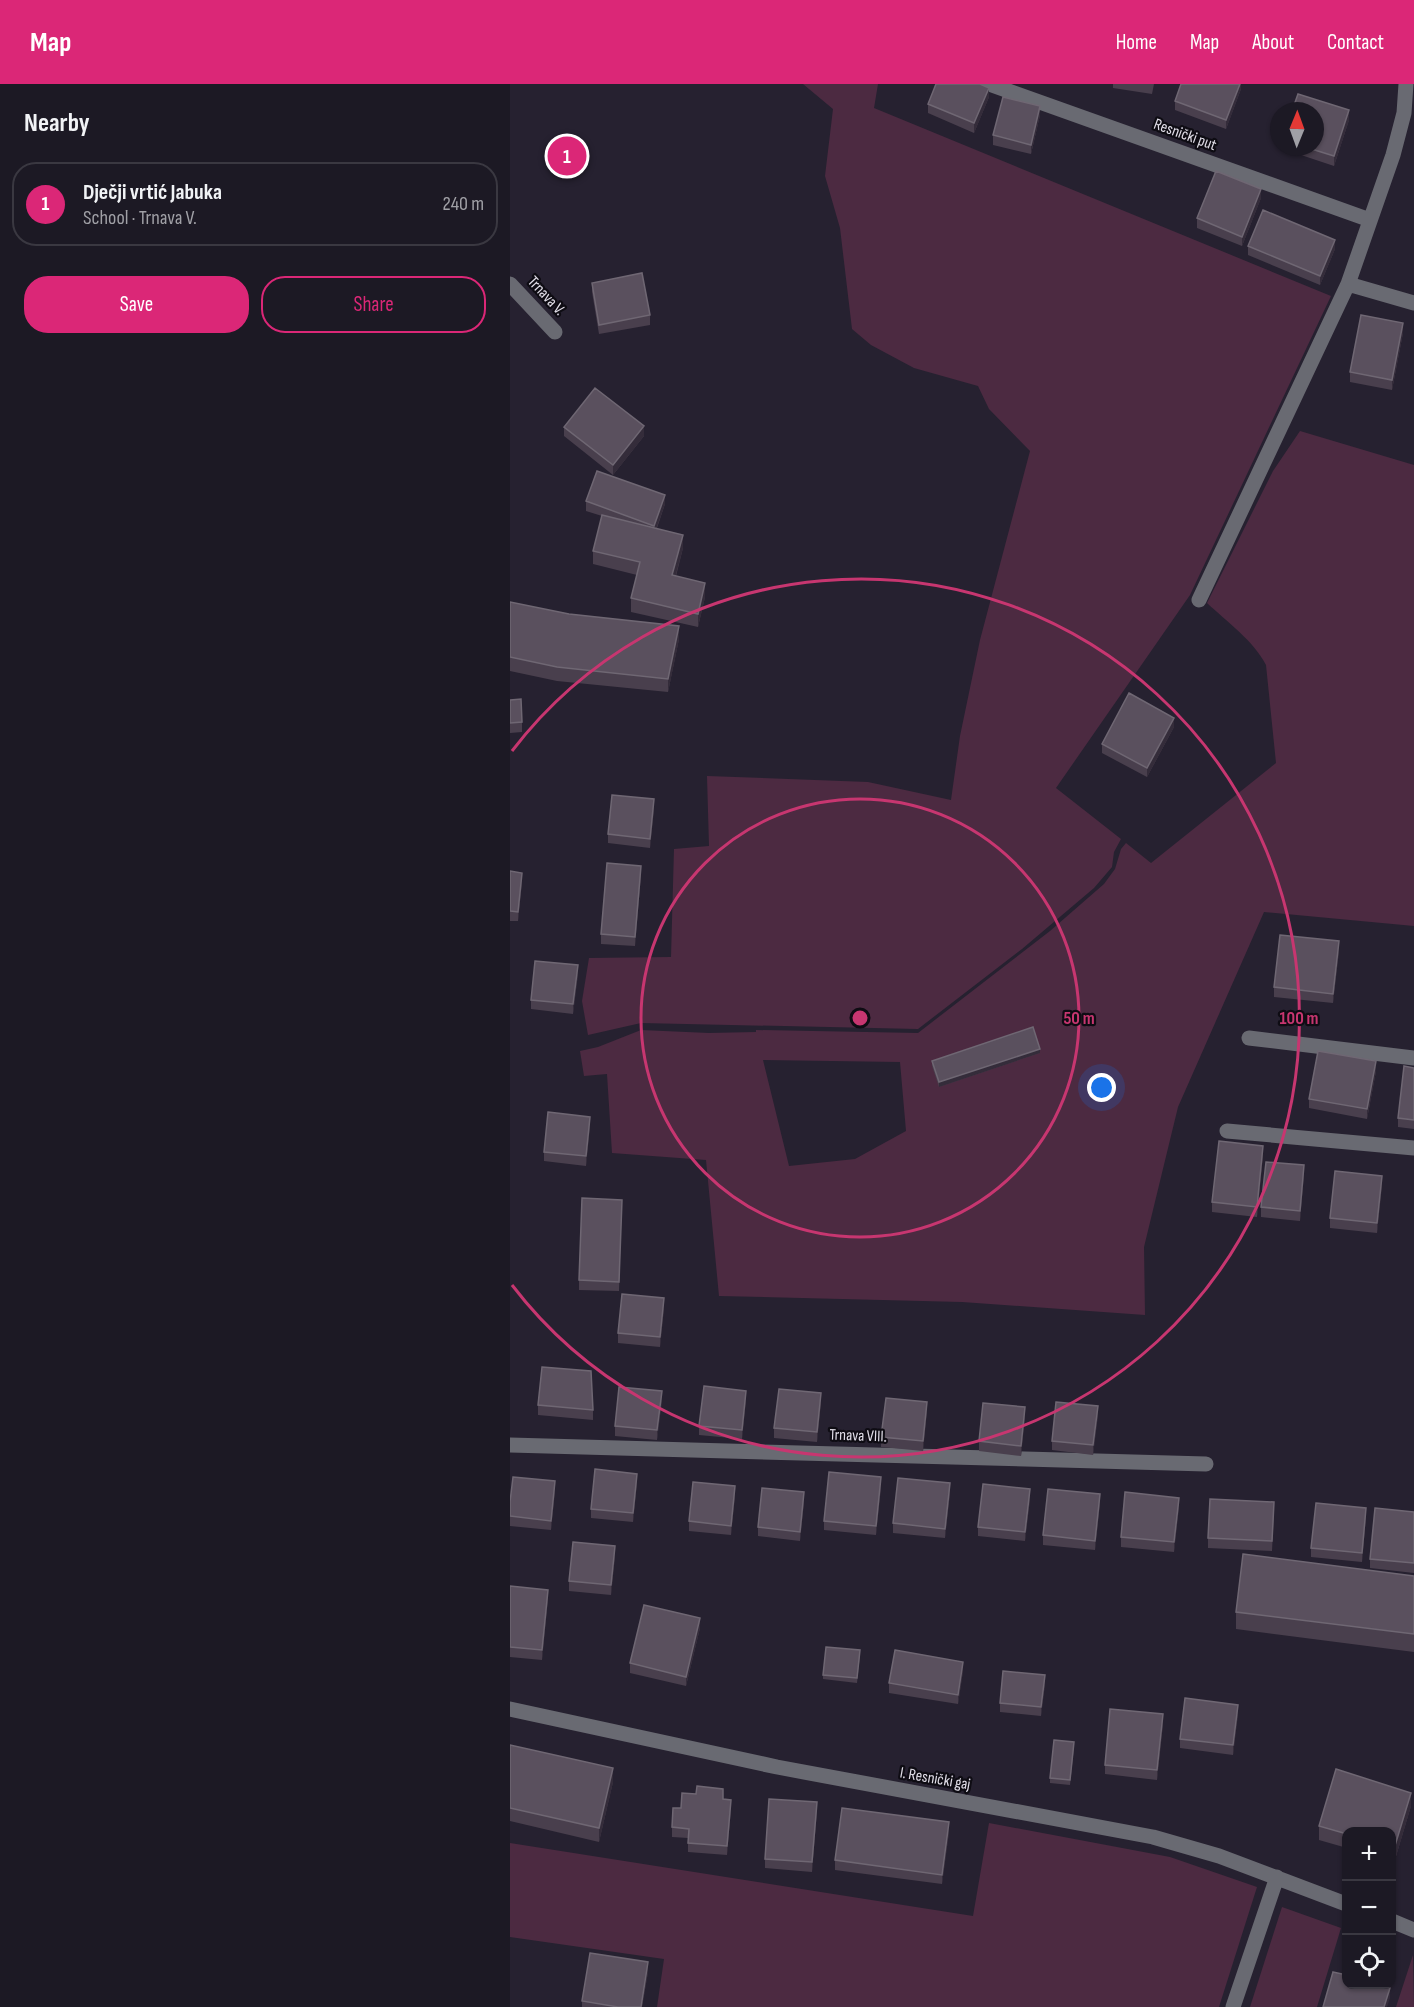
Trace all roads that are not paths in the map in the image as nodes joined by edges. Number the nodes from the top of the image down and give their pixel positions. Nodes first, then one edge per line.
1 (989, 84) edge
2 (1406, 84) edge
3 (1370, 220) junction
4 (510, 284) edge
5 (1348, 284) junction
6 (1414, 303) edge
7 (555, 332) dead end
8 (1199, 600) dead end
9 (1250, 1038) dead end
10 (1414, 1058) edge
11 (1227, 1131) dead end
12 (1414, 1148) edge
13 (510, 1445) edge
14 (1206, 1464) dead end
15 (510, 1710) edge
16 (1277, 1876) junction
17 (1342, 1902) edge
18 (1396, 1922) edge
19 (1413, 1925) edge
20 (1233, 2007) edge

1 - 3 street, Resnički put
2 - 3 street
3 - 5 street
4 - 7 street, Trnava V.
5 - 6 street
5 - 8 street
9 - 10 street
11 - 12 street
13 - 14 street, Trnava VIII.
15 - 16 street, I. Resnički gaj
16 - 17 street, I. Resnički gaj
16 - 20 street
18 - 19 street

